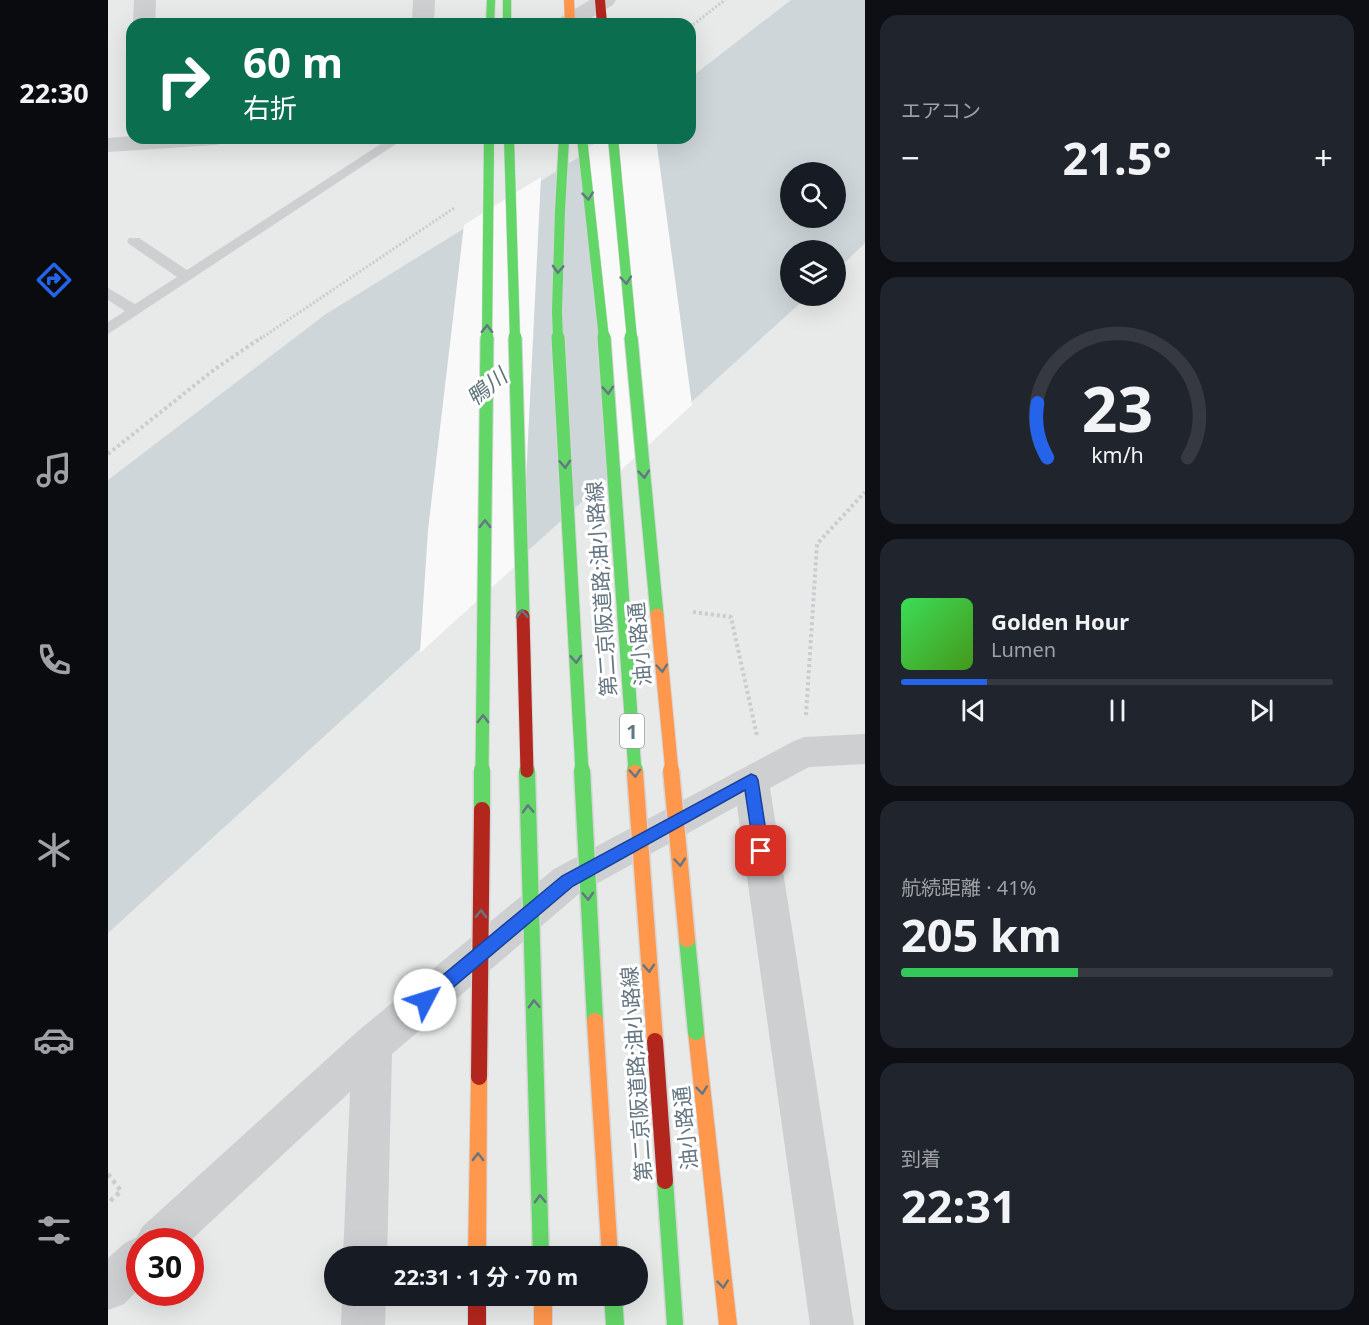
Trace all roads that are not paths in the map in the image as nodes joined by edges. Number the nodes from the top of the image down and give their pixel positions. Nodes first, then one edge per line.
1 (145, 0) edge
2 (424, 0) edge
3 (491, 0) edge
4 (507, 0) edge
5 (569, 0) edge
6 (600, 0) edge
7 (605, 0) edge
8 (144, 18) edge
9 (423, 18) edge
10 (490, 18) edge
11 (507, 18) edge
12 (568, 18) edge
13 (577, 18) edge
14 (602, 18) edge
15 (126, 142) edge
16 (390, 144) edge
17 (489, 144) edge
18 (509, 144) edge
19 (564, 144) edge
20 (583, 144) edge
21 (613, 144) edge
22 (108, 145) edge
23 (134, 241) dead end
24 (187, 277) junction
25 (108, 293) edge
26 (135, 311) junction
27 (108, 329) edge
28 (865, 749) edge
29 (758, 776) junction
30 (372, 1045) junction
31 (173, 1228) edge
32 (365, 1246) edge
33 (477, 1246) edge
34 (541, 1246) edge
35 (609, 1246) edge
36 (364, 1306) edge
37 (477, 1306) edge
38 (543, 1306) edge
39 (614, 1306) edge
40 (363, 1325) edge
41 (477, 1325) edge
42 (543, 1325) edge
43 (615, 1325) edge
44 (675, 1325) edge
45 (728, 1325) edge
46 (832, 1325) edge

1 - 8 street
2 - 9 street
3 - 10 main road
4 - 11 main road
5 - 12 main road, bridge
6 - 14 main road, bridge
7 - 13 street
15 - 22 street
16 - 24 lane
33 -> 17 main road, bridge
34 -> 18 main road, bridge
19 -> 35 main road, bridge
20 -> 44 main road, 第二京阪道路;油小路線 / 1, bridge
21 -> 45 main road, 油小路通, bridge
23 - 24 lane
24 - 26 lane
25 - 26 lane
26 - 27 lane
28 - 29 street
29 - 30 street
29 - 46 street
30 - 31 street
30 - 32 street
36 - 40 street
37 - 41 main road
38 - 42 main road
39 - 43 main road

